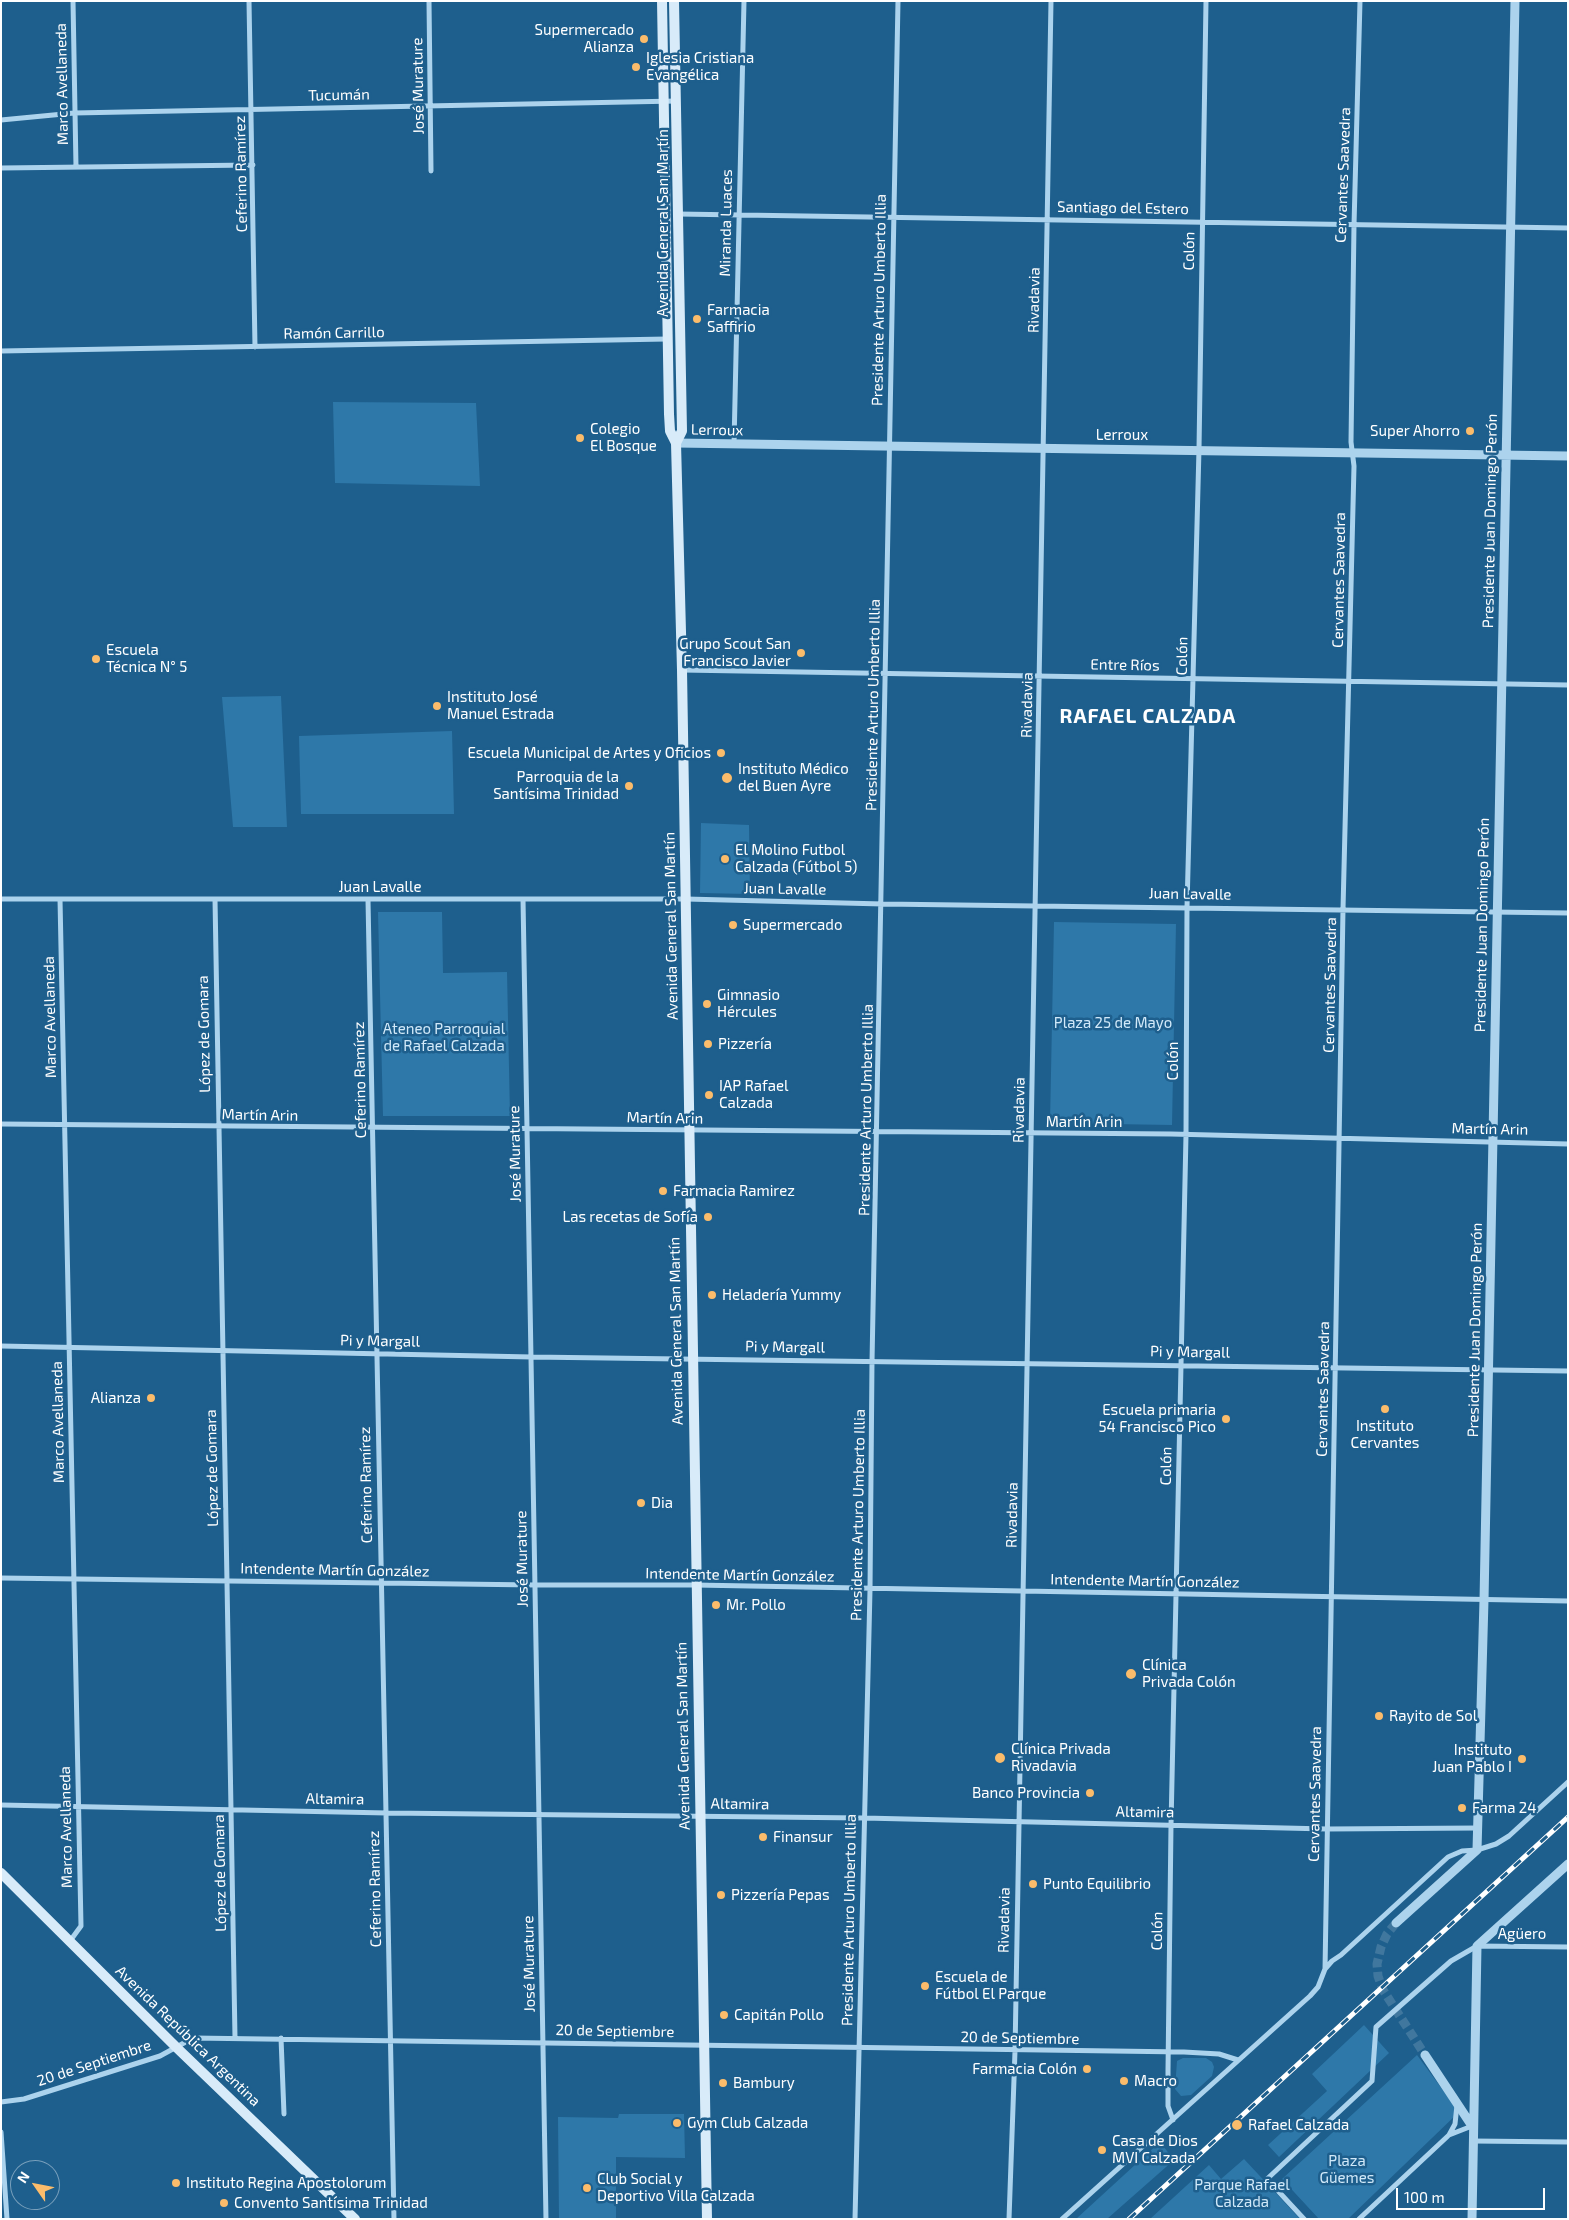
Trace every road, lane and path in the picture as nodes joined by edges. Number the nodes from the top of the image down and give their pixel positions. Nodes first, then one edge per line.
1 (72, 1) edge
2 (249, 1) edge
3 (429, 1) edge
4 (662, 1) edge
5 (674, 1) edge
6 (744, 1) edge
7 (898, 1) edge
8 (1051, 1) edge
9 (1206, 1) edge
10 (1360, 1) edge
11 (1515, 1) edge
12 (677, 101) junction
13 (664, 102) junction
14 (431, 106) junction
15 (252, 109) junction
16 (74, 113) junction
17 (1, 120) edge
18 (253, 165) junction
19 (76, 167) junction
20 (1, 168) edge
21 (431, 170) dead end
22 (738, 213) junction
23 (678, 214) junction
24 (893, 216) junction
25 (1048, 220) junction
26 (1202, 222) junction
27 (1354, 225) junction
28 (1509, 227) junction
29 (1568, 228) edge
30 (668, 339) junction
31 (255, 347) junction
32 (1, 351) edge
33 (676, 443) junction
34 (734, 444) junction
35 (889, 446) junction
36 (1044, 449) junction
37 (1199, 450) junction
38 (1353, 453) junction
39 (1505, 455) junction
40 (1568, 456) edge
41 (682, 670) junction
42 (886, 674) junction
43 (1040, 676) junction
44 (1194, 678) junction
45 (1349, 681) junction
46 (1501, 684) junction
47 (1568, 686) edge
48 (1, 898) edge
49 (60, 898) junction
50 (215, 899) junction
51 (523, 899) junction
52 (686, 899) junction
53 (368, 900) junction
54 (883, 904) junction
55 (1035, 905) junction
56 (1187, 906) junction
57 (1344, 909) junction
58 (1496, 911) junction
59 (1568, 912) edge
60 (1, 1124) edge
61 (64, 1126) junction
62 (218, 1127) junction
63 (374, 1128) junction
64 (526, 1128) junction
65 (688, 1130) junction
66 (878, 1133) junction
67 (1031, 1135) junction
68 (1186, 1135) junction
69 (1340, 1138) junction
70 (1492, 1142) junction
71 (1568, 1144) edge
72 (1, 1346) edge
73 (69, 1348) junction
74 (223, 1352) junction
75 (376, 1354) junction
76 (532, 1357) junction
77 (692, 1359) junction
78 (872, 1361) junction
79 (1027, 1363) junction
80 (1180, 1364) junction
81 (1336, 1366) junction
82 (1489, 1369) junction
83 (1568, 1371) edge
84 (1, 1578) edge
85 (73, 1578) junction
86 (226, 1581) junction
87 (381, 1583) junction
88 (535, 1585) junction
89 (695, 1585) junction
90 (870, 1590) junction
91 (1023, 1590) junction
92 (1176, 1593) junction
93 (1332, 1598) junction
94 (1484, 1600) junction
95 (1568, 1601) edge
96 (1568, 1782) edge
97 (1, 1804) edge
98 (77, 1807) junction
99 (231, 1810) junction
100 (387, 1812) junction
101 (539, 1815) junction
102 (700, 1816) junction
103 (864, 1818) junction
104 (1019, 1821) junction
105 (1171, 1825) junction
106 (1327, 1828) junction
107 (1478, 1828) junction
108 (1477, 1850) junction
109 (1568, 1864) edge
110 (1, 1873) edge
111 (1396, 1923) tunnel mouth
112 (70, 1941) junction
113 (1477, 1946) junction
114 (1568, 1947) edge
115 (1325, 1969) junction
116 (235, 2038) junction
117 (281, 2038) junction
118 (390, 2039) junction
119 (543, 2042) junction
120 (704, 2044) junction
121 (176, 2047) junction
122 (859, 2047) junction
123 (1015, 2051) junction
124 (1168, 2052) junction
125 (1425, 2055) tunnel mouth
126 (1238, 2060) junction
127 (1, 2102) edge
128 (1456, 2102) junction
129 (284, 2114) dead end
130 (1173, 2120) junction
131 (1472, 2126) junction
132 (1, 2132) edge
133 (1449, 2135) junction
134 (1473, 2141) junction
135 (1568, 2142) edge
136 (7, 2219) edge
137 (355, 2219) edge
138 (394, 2219) edge
139 (546, 2219) edge
140 (707, 2219) edge
141 (855, 2219) edge
142 (1009, 2219) edge
143 (1062, 2219) edge
144 (1304, 2219) edge
145 (1358, 2219) edge
146 (1472, 2219) edge

1 - 16 street, Marco Avellaneda
2 - 15 street, Ceferino Ramírez
3 - 14 street, José Murature
4 - 13 main road, Avenida General San Martín
5 - 12 main road, Avenida General San Martín
6 - 22 street, Miranda Luaces
7 - 24 street, Presidente Arturo Umberto Illia
8 - 25 street, Rivadavia
9 - 26 street, Colón
10 - 27 street, Cervantes Saavedra
11 - 28 street, Presidente Juan Domingo Perón
12 - 13 street, Tucumán
12 - 23 main road, Avenida General San Martín
13 - 14 street, Tucumán
13 - 30 main road, Avenida General San Martín
14 - 15 street, Tucumán
14 - 21 street, José Murature
15 - 16 street, Tucumán
15 - 18 street, Ceferino Ramírez
16 - 17 street, Tucumán
16 - 19 street, Marco Avellaneda
18 - 19 street
18 - 31 street, Ceferino Ramírez
19 - 20 street
22 - 23 street, Santiago del Estero
22 - 24 street, Santiago del Estero
22 - 34 street, Miranda Luaces
23 - 33 main road, Avenida General San Martín
24 - 25 street, Santiago del Estero
24 - 35 street, Presidente Arturo Umberto Illia
25 - 26 street, Santiago del Estero
25 - 36 street, Rivadavia
26 - 27 street, Santiago del Estero
26 - 37 street, Colón
27 - 28 street, Santiago del Estero
27 - 38 street, Cervantes Saavedra
28 - 29 street, Santiago del Estero
28 - 39 street, Presidente Juan Domingo Perón
30 - 31 street, Ramón Carrillo
30 - 33 main road, Avenida General San Martín
31 - 32 street, Ramón Carrillo
33 - 34 street, Lerroux
33 - 41 main road, Avenida General San Martín
34 - 35 street, Lerroux
35 - 36 street, Lerroux
35 - 42 street, Presidente Arturo Umberto Illia
36 - 37 street, Lerroux
36 - 43 street, Rivadavia
37 - 38 street, Lerroux
37 - 44 street, Colón
38 - 39 street, Lerroux
38 - 45 street, Cervantes Saavedra
39 - 40 street, Lerroux
39 - 46 street, Presidente Juan Domingo Perón
41 - 42 street, Entre Ríos
41 - 52 main road, Avenida General San Martín
42 - 43 street, Entre Ríos
42 - 54 street, Presidente Arturo Umberto Illia
43 - 44 street, Entre Ríos
43 - 55 street, Rivadavia
44 - 45 street, Entre Ríos
44 - 56 street, Colón
45 - 46 street, Entre Ríos
45 - 57 street, Cervantes Saavedra
46 - 47 street, Entre Ríos
46 - 58 street, Presidente Juan Domingo Perón
48 - 49 street, Juan Lavalle
49 - 50 street, Juan Lavalle
49 - 61 street, Marco Avellaneda
50 - 53 street, Juan Lavalle
50 - 62 street, López de Gomara
51 - 52 street, Juan Lavalle
51 - 53 street, Juan Lavalle
51 - 64 street, José Murature
52 - 54 street, Juan Lavalle
52 - 65 main road, Avenida General San Martín
53 - 63 street, Ceferino Ramírez
54 - 55 street, Juan Lavalle
54 - 66 street, Presidente Arturo Umberto Illia
55 - 56 street, Juan Lavalle
55 - 67 street, Rivadavia
56 - 57 street, Juan Lavalle
56 - 68 street, Colón
57 - 58 street, Juan Lavalle
57 - 69 street, Cervantes Saavedra
58 - 59 street, Juan Lavalle
58 - 70 street, Presidente Juan Domingo Perón
60 - 61 street, Martín Arin
61 - 62 street, Martín Arin
61 - 73 street, Marco Avellaneda
62 - 63 street, Martín Arin
62 - 74 street, López de Gomara
63 - 64 street, Martín Arin
63 - 75 street, Ceferino Ramírez
64 - 65 street, Martín Arin
64 - 76 street, José Murature
65 - 66 street, Martín Arin
65 - 77 main road, Avenida General San Martín
66 - 67 street, Martín Arin
66 - 78 street, Presidente Arturo Umberto Illia
67 - 68 street, Martín Arin
67 - 79 street, Rivadavia
68 - 69 street, Martín Arin
68 - 80 street, Colón
69 - 70 street, Martín Arin
69 - 81 street, Cervantes Saavedra
70 - 71 street, Martín Arin
70 - 82 street, Presidente Juan Domingo Perón
72 - 73 street, Pi y Margall
73 - 74 street, Pi y Margall
73 - 85 street, Marco Avellaneda
74 - 75 street, Pi y Margall
74 - 86 street, López de Gomara
75 - 76 street, Pi y Margall
75 - 87 street, Ceferino Ramírez
76 - 77 street, Pi y Margall
76 - 88 street, José Murature
77 - 78 street, Pi y Margall
77 - 89 main road, Avenida General San Martín
78 - 79 street, Pi y Margall
78 - 90 street, Presidente Arturo Umberto Illia
79 - 80 street, Pi y Margall
79 - 91 street, Rivadavia
80 - 81 street, Pi y Margall
80 - 92 street, Colón
81 - 82 street, Pi y Margall
81 - 93 street, Cervantes Saavedra
82 - 83 street, Pi y Margall
82 - 94 street, Presidente Juan Domingo Perón
84 - 85 street, Intendente Martín González
85 - 86 street, Intendente Martín González
85 - 98 street, Marco Avellaneda
86 - 87 street, Intendente Martín González
86 - 99 street, López de Gomara
87 - 88 street, Intendente Martín González
87 - 100 street, Ceferino Ramírez
88 - 89 street, Intendente Martín González
88 - 101 street, José Murature
89 - 90 street, Intendente Martín González
89 - 102 main road, Avenida General San Martín
90 - 91 street, Intendente Martín González
90 - 103 street, Presidente Arturo Umberto Illia
91 - 92 street, Intendente Martín González
91 - 104 street, Rivadavia
92 - 93 street, Intendente Martín González
92 - 105 street, Colón
93 - 94 street, Intendente Martín González
93 - 106 street, Cervantes Saavedra
94 - 95 street, Intendente Martín González
94 - 107 street, Presidente Juan Domingo Perón
96 - 108 street
97 - 98 street, Altamira
98 - 99 street, Altamira
98 - 112 street, Marco Avellaneda
99 - 100 street, Altamira
99 - 116 street, López de Gomara
100 - 101 street, Altamira
100 - 118 street, Ceferino Ramírez
101 - 102 street, Altamira
101 - 119 street, José Murature
102 - 103 street, Altamira
102 - 120 main road, Avenida General San Martín
103 - 104 street, Altamira
103 - 122 street, Presidente Arturo Umberto Illia
104 - 105 street, Altamira
104 - 123 street, Rivadavia
105 - 106 street, Altamira
105 - 124 street, Colón
106 - 107 street, Altamira
106 - 115 street, Cervantes Saavedra
107 - 108 street, Presidente Juan Domingo Perón
108 - 111 street
108 - 115 street
109 - 113 street
110 - 112 main road, Avenida República Argentina
112 - 121 main road, Avenida República Argentina
113 - 114 street, Agüero
113 - 131 street
113 - 144 street
115 - 126 street
116 - 117 street, 20 de Septiembre
116 - 121 street, 20 de Septiembre
117 - 118 street, 20 de Septiembre
117 - 129 street
118 - 119 street, 20 de Septiembre
118 - 138 street, Ceferino Ramírez
119 - 120 street, 20 de Septiembre
119 - 139 street, José Murature
120 - 122 street, 20 de Septiembre
120 - 140 main road, Avenida General San Martín
121 - 127 street, 20 de Septiembre
121 - 137 main road, Avenida República Argentina
122 - 123 street, 20 de Septiembre
122 - 141 street, Presidente Arturo Umberto Illia
123 - 124 street, 20 de Septiembre
123 - 142 street, Rivadavia
124 - 126 street, 20 de Septiembre
124 - 130 street, Colón
125 - 128 street
126 - 130 street
128 - 131 street
128 - 133 street
130 - 143 street
131 - 133 street
131 - 134 street
132 - 136 street
133 - 145 street
134 - 135 street
134 - 146 street

